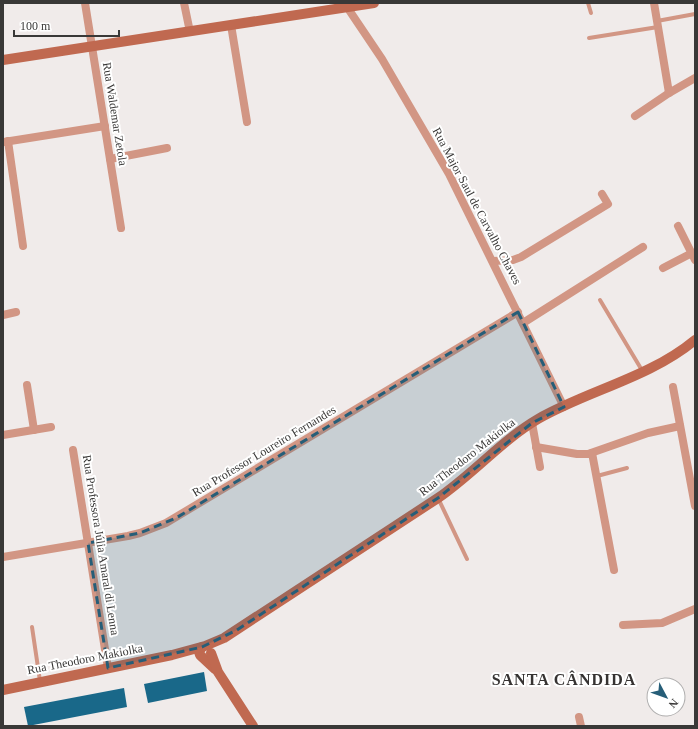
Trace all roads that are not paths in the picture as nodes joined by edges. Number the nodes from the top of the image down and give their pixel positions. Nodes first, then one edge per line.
1 (85, 3) edge
2 (184, 3) edge
3 (374, 3) edge
4 (588, 3) edge
5 (654, 3) edge
6 (345, 5) edge
7 (592, 13) dead end
8 (695, 14) edge
9 (658, 24) junction
10 (231, 25) junction
11 (190, 32) junction
12 (589, 38) dead end
13 (92, 47) junction
14 (3, 60) edge
15 (695, 78) edge
16 (669, 93) junction
17 (636, 116) dead end
18 (247, 122) dead end
19 (105, 126) junction
20 (5, 141) edge
21 (167, 148) dead end
22 (110, 158) junction
23 (602, 194) dead end
24 (678, 226) dead end
25 (121, 228) dead end
26 (23, 246) dead end
27 (644, 247) dead end
28 (693, 257) edge
29 (493, 261) junction
30 (662, 268) dead end
31 (600, 300) dead end
32 (16, 312) dead end
33 (518, 312) junction
34 (3, 315) edge
35 (523, 323) junction
36 (695, 340) edge
37 (643, 372) junction
38 (27, 385) dead end
39 (673, 387) dead end
40 (564, 407) junction
41 (532, 423) junction
42 (680, 426) junction
43 (51, 427) dead end
44 (34, 430) junction
45 (3, 435) edge
46 (536, 447) junction
47 (73, 450) dead end
48 (592, 453) junction
49 (540, 467) dead end
50 (627, 468) dead end
51 (597, 476) junction
52 (438, 498) junction
53 (695, 506) edge
54 (88, 543) junction
55 (3, 556) edge
56 (467, 559) dead end
57 (614, 570) dead end
58 (695, 608) edge
59 (623, 625) dead end
60 (32, 627) dead end
61 (205, 652) junction
62 (108, 668) junction
63 (40, 681) junction
64 (3, 690) edge
65 (579, 717) dead end
66 (253, 726) edge
67 (581, 726) edge

1 - 13 street, Rua Waldemar Zetola
2 - 11 street
3 - 6 main road
4 - 7 lane
5 - 9 street
6 - 10 main road
6 - 29 street, Rua Major Saul de Carvalho Chaves
8 - 9 lane
9 - 12 lane
9 - 16 street
10 - 11 main road
10 - 18 street
11 - 13 main road
13 - 14 main road
13 - 19 street, Rua Waldemar Zetola
15 - 16 street
16 - 17 street
19 - 20 street
19 - 22 street, Rua Waldemar Zetola
20 - 26 street
21 - 22 street
22 - 25 street, Rua Waldemar Zetola
23 - 29 street
24 - 28 street
27 - 35 street
28 - 30 street
29 - 33 street, Rua Major Saul de Carvalho Chaves
31 - 37 lane
32 - 34 street
33 - 35 street, Rua Major Saul de Carvalho Chaves
33 - 54 street, Rua Professor Loureiro Fernandes
35 - 40 street, Rua Major Saul de Carvalho Chaves
36 - 37 main road, Rua Theodoro Makiolka
37 - 40 main road, Rua Theodoro Makiolka
38 - 44 street
39 - 42 street
40 - 41 main road, Rua Theodoro Makiolka
41 - 46 street
41 - 52 main road, Rua Theodoro Makiolka
42 - 48 street
42 - 53 street
43 - 44 street
44 - 45 street
46 - 48 street
46 - 49 street
47 - 54 street, Rua Professora Júlia Amaral di Lenna
48 - 51 street
50 - 51 lane
51 - 57 street
52 - 56 lane
52 - 61 main road, Rua Theodoro Makiolka
54 - 55 street, Rua Professor Loureiro Fernandes
54 - 62 street, Rua Professora Júlia Amaral di Lenna
58 - 59 street
60 - 63 lane
61 - 62 main road, Rua Theodoro Makiolka
61 - 66 main road
62 - 63 main road, Rua Theodoro Makiolka
63 - 64 main road, Rua Theodoro Makiolka
65 - 67 street

